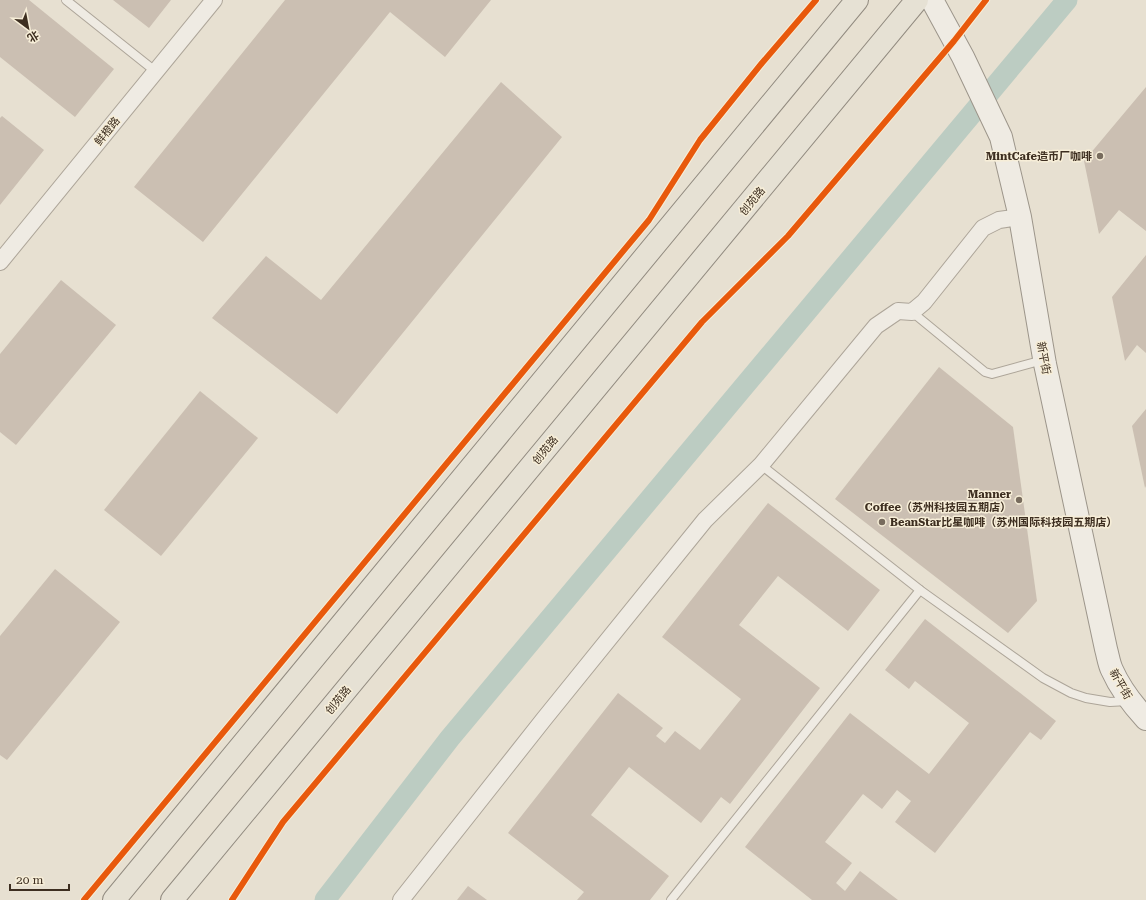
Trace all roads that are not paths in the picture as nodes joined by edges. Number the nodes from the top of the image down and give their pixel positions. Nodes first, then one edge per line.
1 (66, 0) edge
2 (214, 0) edge
3 (856, 0) edge
4 (917, 0) edge
5 (932, 0) edge
6 (155, 72) junction
7 (1020, 217) junction
8 (0, 262) edge
9 (912, 312) junction
10 (1044, 360) junction
11 (761, 465) junction
12 (920, 590) junction
13 (1130, 701) junction
14 (1146, 719) edge
15 (114, 900) edge
16 (172, 900) edge
17 (401, 900) edge
18 (670, 900) edge

1 - 6 lane
2 - 6 street, 鲜橙路
3 - 15 main road
4 - 16 main road, 创苑路
5 - 7 main road, 新平街
6 - 8 street, 鲜橙路
7 - 9 street
7 - 10 main road, 新平街
9 - 10 lane
9 - 11 street
10 - 13 main road, 新平街
11 - 12 lane
11 - 17 street
12 - 13 lane
12 - 18 lane
13 - 14 main road, 新平街

